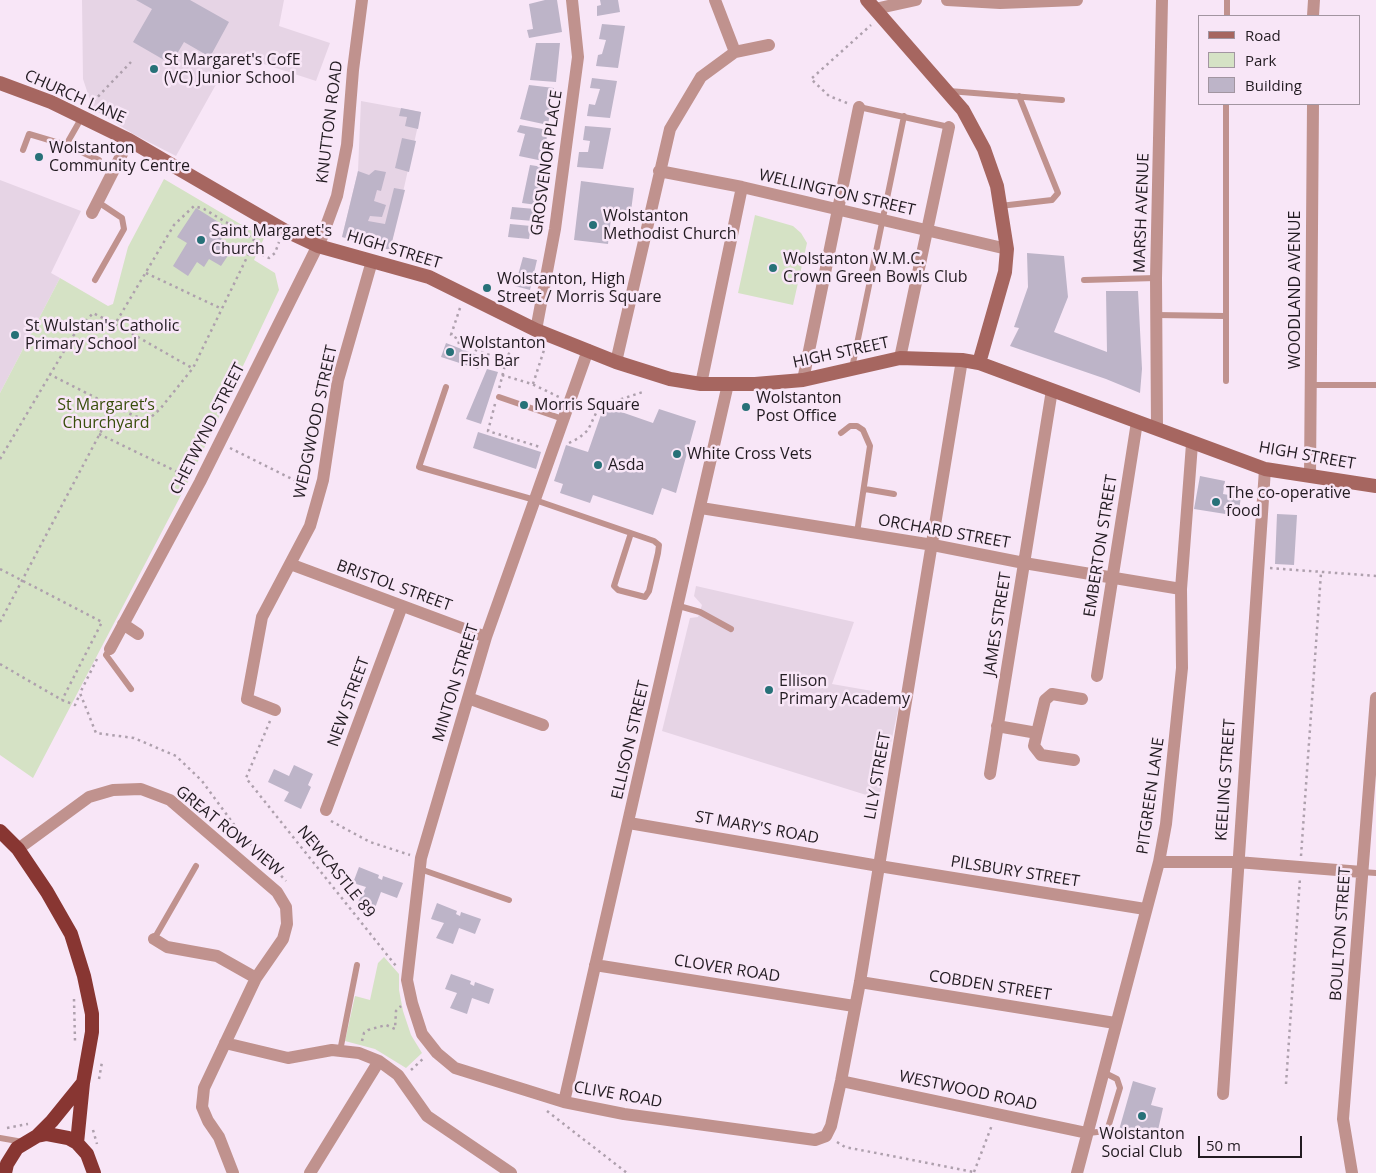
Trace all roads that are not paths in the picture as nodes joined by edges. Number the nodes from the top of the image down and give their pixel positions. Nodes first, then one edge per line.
1 (362, 0) edge
2 (572, 0) edge
3 (715, 0) edge
4 (916, 0) edge
5 (947, 0) edge
6 (1077, 0) edge
7 (1162, 0) edge
8 (1227, 0) edge
9 (1314, 0) edge
10 (874, 8) edge
11 (1226, 15) edge
12 (1313, 15) edge
13 (769, 45) dead end
14 (735, 52) junction
15 (0, 83) edge
16 (946, 90) junction
17 (1019, 96) junction
18 (1062, 100) dead end
19 (1226, 105) edge
20 (1313, 105) edge
21 (859, 107) joint
22 (80, 116) junction
23 (904, 116) junction
24 (949, 127) joint
25 (129, 140) junction
26 (66, 145) junction
27 (23, 150) dead end
28 (99, 160) dead end
29 (659, 172) junction
30 (742, 188) junction
31 (1000, 206) junction
32 (95, 207) joint
33 (837, 210) junction
34 (884, 220) junction
35 (926, 230) junction
36 (318, 246) junction
37 (1007, 248) junction
38 (372, 262) junction
39 (1156, 278) junction
40 (95, 280) dead end
41 (1084, 280) dead end
42 (1156, 315) junction
43 (1225, 316) junction
44 (536, 330) junction
45 (588, 350) junction
46 (900, 358) junction
47 (962, 360) junction
48 (616, 362) junction
49 (980, 362) junction
50 (852, 368) junction
51 (803, 380) junction
52 (1226, 381) dead end
53 (701, 384) junction
54 (728, 384) junction
55 (1311, 385) junction
56 (1376, 385) edge
57 (446, 387) dead end
58 (1052, 390) junction
59 (497, 398) road end
60 (563, 419) junction
61 (1137, 422) junction
62 (1157, 428) junction
63 (841, 433) dead end
64 (1192, 444) junction
65 (1265, 469) junction
66 (1310, 476) junction
67 (1376, 486) edge
68 (865, 489) junction
69 (894, 494) dead end
70 (535, 500) junction
71 (701, 508) junction
72 (632, 533) junction
73 (857, 533) junction
74 (933, 546) junction
75 (290, 564) junction
76 (1024, 564) junction
77 (1114, 577) junction
78 (1181, 589) junction
79 (402, 606) junction
80 (679, 606) junction
81 (123, 624) junction
82 (731, 629) dead end
83 (138, 634) dead end
84 (486, 637) junction
85 (110, 649) joint
86 (1097, 676) dead end
87 (131, 689) dead end
88 (468, 698) junction
89 (1376, 698) edge
90 (1082, 699) dead end
91 (274, 710) road end
92 (543, 725) dead end
93 (997, 726) junction
94 (1037, 733) junction
95 (1074, 760) dead end
96 (990, 774) dead end
97 (326, 810) road end
98 (629, 823) junction
99 (0, 831) edge
100 (18, 849) junction
101 (1158, 862) junction
102 (1237, 862) junction
103 (420, 864) junction
104 (196, 866) dead end
105 (879, 866) junction
106 (1362, 872) junction
107 (1376, 873) edge
108 (509, 900) dead end
109 (1145, 909) junction
110 (154, 939) joint
111 (357, 965) dead end
112 (595, 965) junction
113 (256, 978) junction
114 (860, 982) junction
115 (854, 1006) junction
116 (1116, 1022) junction
117 (422, 1034) joint
118 (224, 1043) junction
119 (340, 1051) junction
120 (378, 1061) junction
121 (1103, 1072) junction
122 (842, 1081) junction
123 (83, 1083) junction
124 (1223, 1094) dead end
125 (564, 1102) junction
126 (1087, 1133) junction
127 (826, 1136) joint
128 (0, 1138) edge
129 (30, 1139) junction
130 (77, 1143) junction
131 (5, 1173) edge
132 (94, 1173) edge
133 (232, 1173) edge
134 (310, 1173) edge
135 (511, 1173) edge
136 (1077, 1173) edge
137 (1352, 1173) edge

1 - 36 street, KNUTTON ROAD
2 - 44 street, GROSVENOR PLACE
3 - 14 street
4 - 10 street
5 - 6 street
7 - 39 street, MARSH AVENUE
8 - 11 lane
9 - 12 street
10 - 16 main road
13 - 14 street
14 - 29 street
15 - 22 main road, CHURCH LANE
16 - 17 lane
16 - 31 main road
17 - 18 lane
17 - 31 lane
19 - 43 lane
20 - 55 street, WOODLAND AVENUE
21 - 23 lane
21 - 33 street
22 - 25 main road, CHURCH LANE
22 - 26 lane
23 - 24 lane
23 - 34 lane
24 - 35 street
25 - 32 street
25 - 36 main road, CHURCH LANE
26 - 27 lane
26 - 28 lane
29 - 30 street, WELLINGTON STREET
29 - 48 street
30 - 33 street, WELLINGTON STREET
30 - 53 street
31 - 37 main road
32 - 40 lane
33 - 34 street, WELLINGTON STREET
33 - 51 street
34 - 35 street, WELLINGTON STREET
34 - 50 lane
35 - 37 street, WELLINGTON STREET
35 - 46 street
36 - 38 main road, HIGH STREET
36 - 81 street, CHETWYND STREET
37 - 49 main road
38 - 44 main road, HIGH STREET
38 - 75 street, WEDGWOOD STREET
39 - 41 lane
39 - 42 street, MARSH AVENUE
42 - 43 lane
42 - 62 street, MARSH AVENUE
43 - 52 lane
44 - 45 main road, HIGH STREET
45 - 48 main road, HIGH STREET
45 - 60 street, MINTON STREET
46 - 47 main road, HIGH STREET
46 - 50 main road, HIGH STREET
47 - 49 main road, HIGH STREET
47 - 74 street, LILY STREET
48 - 53 main road, HIGH STREET
49 - 58 main road, HIGH STREET
50 - 51 main road, HIGH STREET
51 - 54 main road, HIGH STREET
53 - 54 main road, HIGH STREET
54 - 71 street, ELLISON STREET
55 - 56 lane
55 - 66 street, WOODLAND AVENUE
57 - 70 lane
58 - 61 main road, HIGH STREET
58 - 76 street, JAMES STREET
59 - 60 lane
60 - 70 street, MINTON STREET
61 - 62 main road, HIGH STREET
61 - 77 street, EMBERTON STREET
62 - 64 main road, HIGH STREET
63 - 68 lane
64 - 65 main road, HIGH STREET
64 - 78 street, PITGREEN LANE
65 - 66 main road, HIGH STREET
65 - 102 street, KEELING STREET
66 - 67 main road, HIGH STREET
68 - 69 lane
68 - 73 lane
70 - 72 lane
70 - 84 street, MINTON STREET
71 - 73 street, ORCHARD STREET
71 - 80 street, ELLISON STREET
72 - 72 lane
73 - 74 street, ORCHARD STREET
74 - 76 street, ORCHARD STREET
74 - 105 street, LILY STREET
75 - 79 street, BRISTOL STREET
75 - 91 street, WEDGWOOD STREET
76 - 77 street, ORCHARD STREET
76 - 93 street, JAMES STREET
77 - 78 street, ORCHARD STREET
77 - 86 street, EMBERTON STREET
78 - 101 street, PITGREEN LANE
79 - 84 street, BRISTOL STREET
79 - 97 street, NEW STREET
80 - 82 lane
80 - 98 street, ELLISON STREET
81 - 83 street
81 - 85 street, CHETWYND STREET
84 - 88 street, MINTON STREET
85 - 87 lane
88 - 92 street
88 - 103 street, MINTON STREET
89 - 106 street, BOULTON STREET
90 - 94 street
93 - 94 street
93 - 96 street, JAMES STREET
94 - 95 street
98 - 105 street, ST MARY'S ROAD
98 - 112 street, ELLISON STREET
99 - 100 highway
100 - 113 street, GREAT ROW VIEW
100 - 123 highway
101 - 102 street
101 - 109 street, PITGREEN LANE
102 - 106 street
102 - 124 street, KEELING STREET
103 - 108 lane
103 - 117 street, MINTON STREET
104 - 110 lane
105 - 109 street, PILSBURY STREET
105 - 114 street, LILY STREET
106 - 107 lane
106 - 137 street, BOULTON STREET
109 - 116 street, PITGREEN LANE
110 - 113 street
111 - 119 lane
112 - 115 street, CLOVER ROAD
112 - 125 street, ELLISON STREET
113 - 118 street, GREAT ROW VIEW
114 - 115 street, LILY STREET
114 - 116 street, COBDEN STREET
115 - 122 street, LILY STREET
116 - 121 street, PITGREEN LANE
117 - 125 street, CLIVE ROAD
118 - 119 street
118 - 133 street, GREAT ROW VIEW
119 - 120 street
120 - 134 street
120 - 135 street
121 - 126 street, PITGREEN LANE
121 - 126 lane
122 - 126 street, WESTWOOD ROAD
122 - 127 street, LILY STREET
123 - 129 highway
123 - 130 highway
125 - 127 street, CLIVE ROAD
126 - 136 street, PITGREEN LANE
128 - 129 lane
129 - 130 highway
129 - 131 highway
130 - 132 highway

